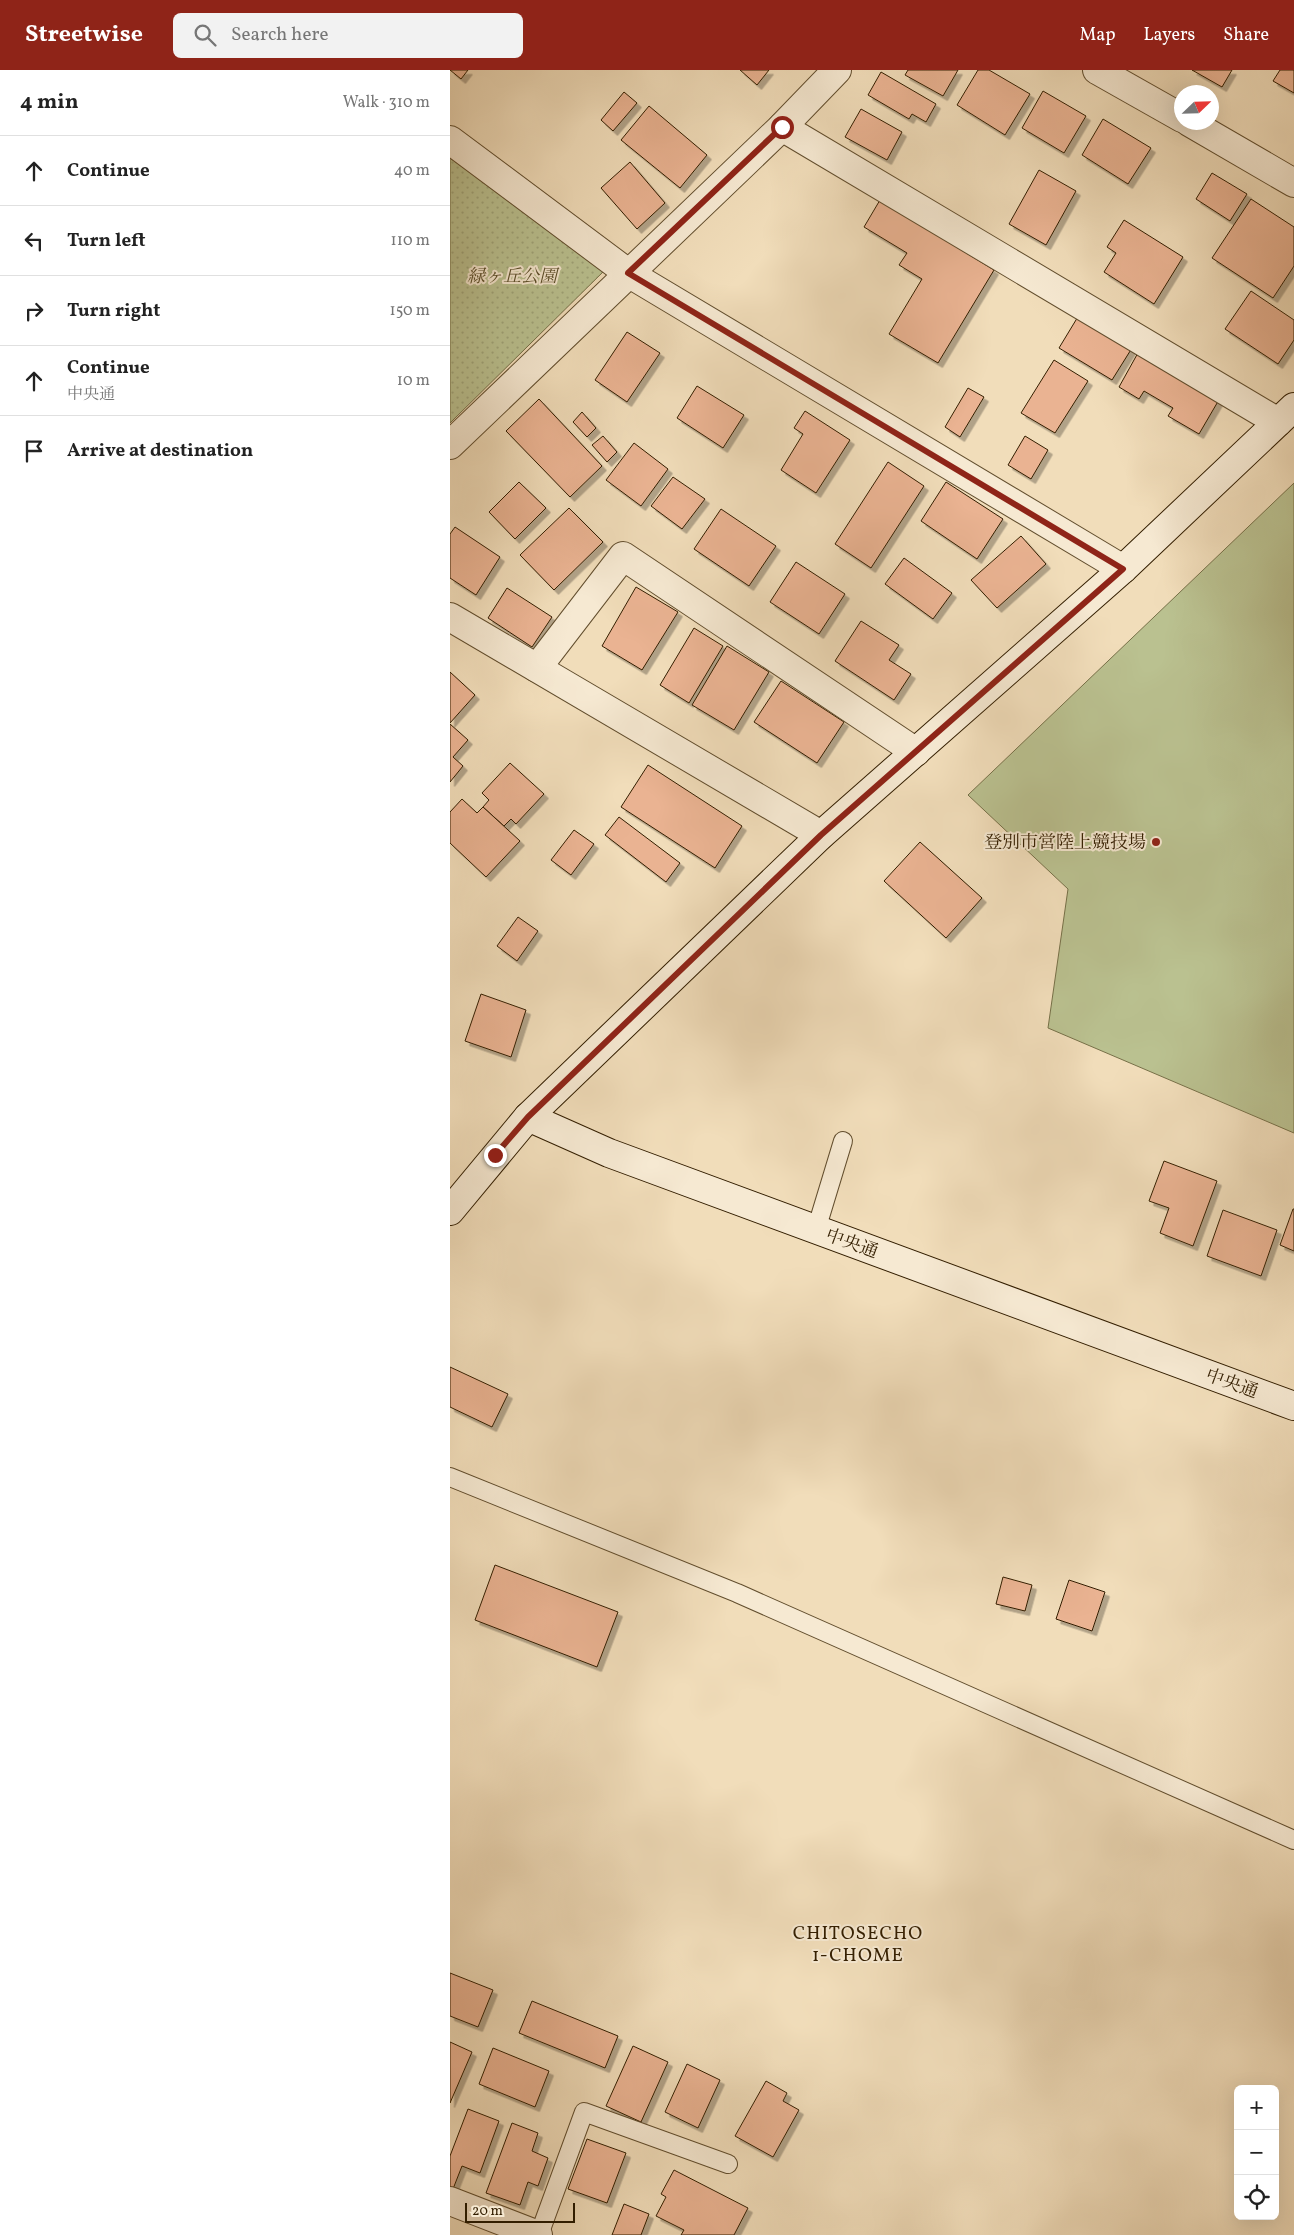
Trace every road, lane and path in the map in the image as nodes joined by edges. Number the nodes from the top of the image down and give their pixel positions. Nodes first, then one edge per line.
1 (837, 70) edge
2 (1097, 70) edge
3 (1174, 113) edge
4 (782, 127) junction
5 (1202, 130) edge
6 (450, 140) edge
7 (1294, 183) edge
8 (628, 273) junction
9 (1286, 414) edge
10 (450, 445) edge
11 (1123, 569) junction
12 (450, 617) edge
13 (536, 668) junction
14 (916, 752) junction
15 (821, 835) junction
16 (528, 1117) junction
17 (843, 1141) dead end
18 (450, 1211) edge
19 (816, 1230) junction
20 (1294, 1406) edge
21 (450, 1477) edge
22 (1294, 1840) edge
23 (728, 2164) dead end
24 (450, 2201) edge
25 (539, 2235) edge

1 - 4 street
2 - 3 street
4 - 8 street
4 - 9 street
5 - 7 street
6 - 8 street
8 - 10 street
8 - 11 street
9 - 11 street
11 - 14 street
12 - 13 street
13 - 14 street
13 - 15 street
14 - 15 street
15 - 16 street
16 - 18 street
16 - 19 street, 中央通
17 - 19 lane
19 - 20 street, 中央通
21 - 22 lane
23 - 25 lane
24 - 25 street

